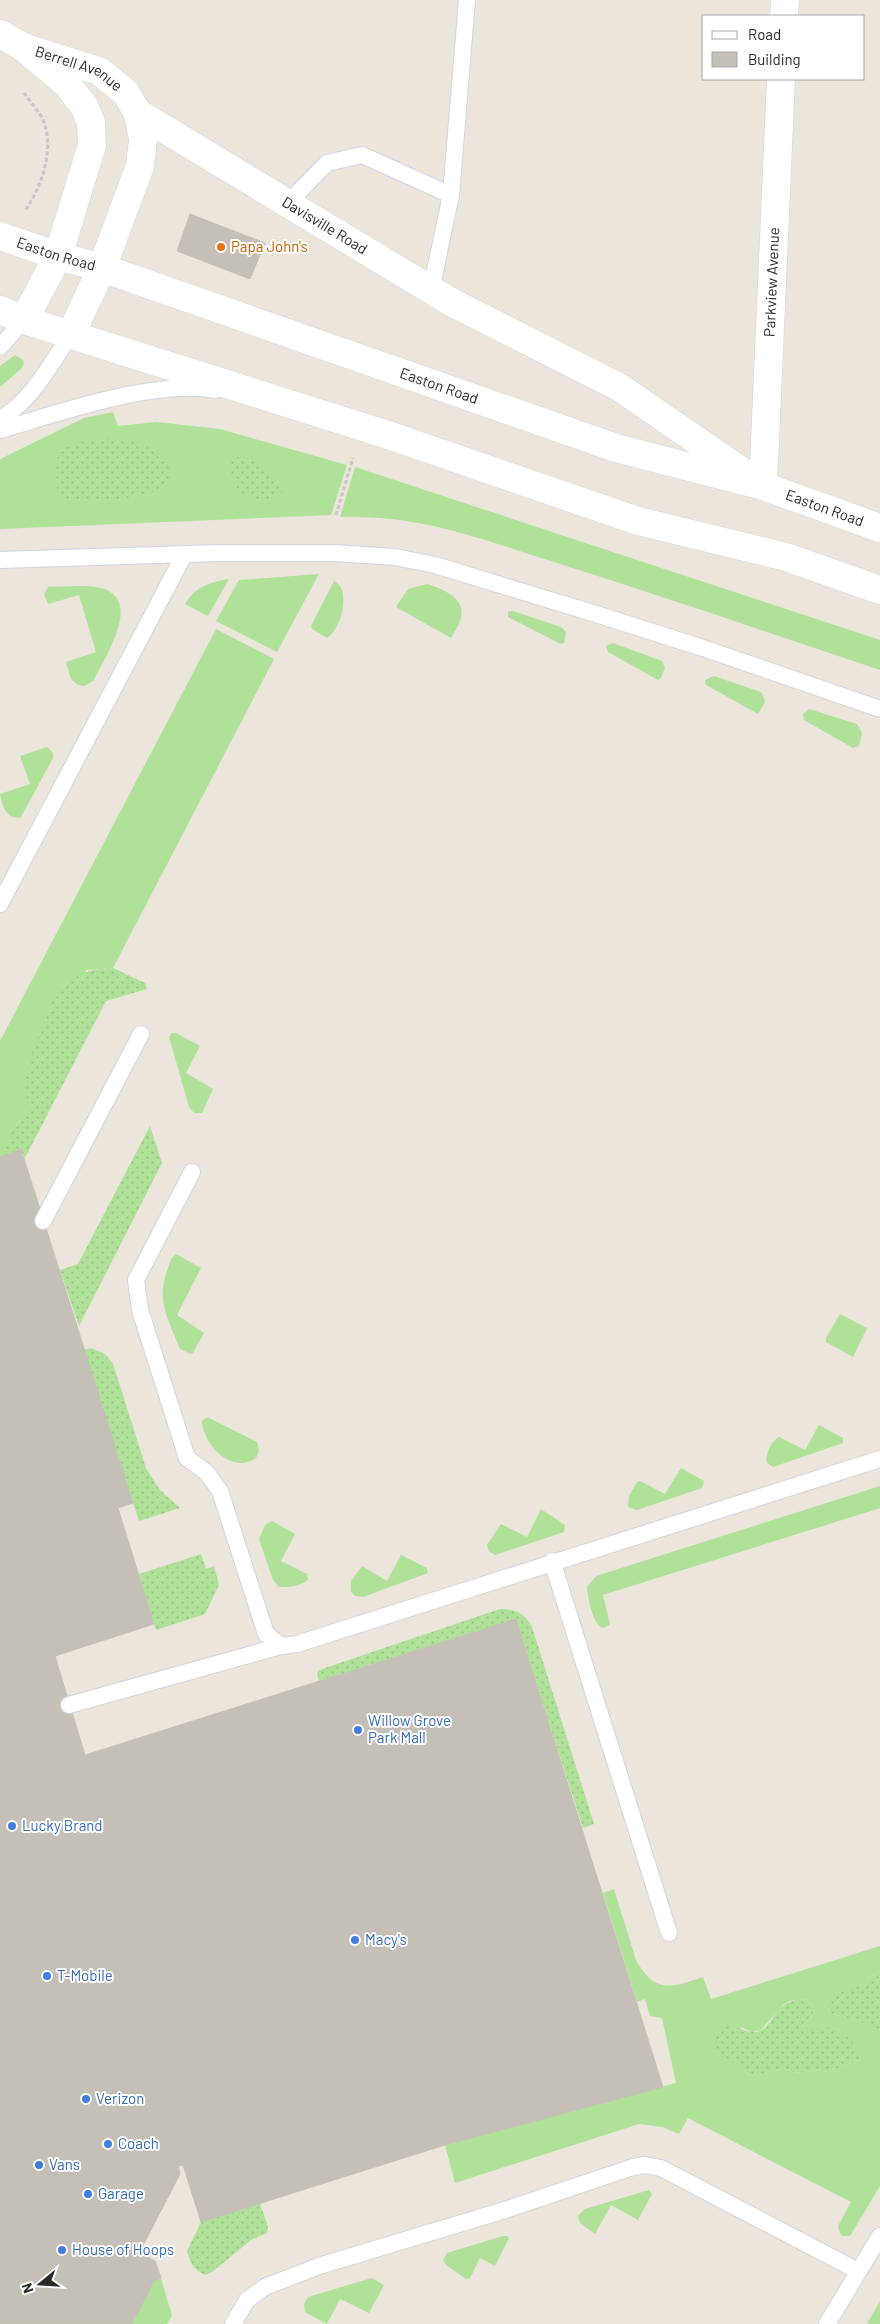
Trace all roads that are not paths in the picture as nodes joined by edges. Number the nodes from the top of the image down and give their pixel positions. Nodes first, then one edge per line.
1 (467, 0) edge
2 (785, 0) edge
3 (784, 15) edge
4 (0, 34) edge
5 (23, 47) junction
6 (781, 80) edge
7 (138, 113) junction
8 (451, 195) junction
9 (287, 204) junction
10 (0, 236) edge
11 (58, 256) junction
12 (102, 268) junction
13 (431, 290) junction
14 (12, 315) edge
15 (71, 334) junction
16 (0, 347) edge
17 (289, 403) junction
18 (0, 419) edge
19 (0, 430) edge
20 (763, 486) junction
21 (880, 528) edge
22 (184, 555) junction
23 (0, 560) edge
24 (880, 590) edge
25 (880, 709) edge
26 (0, 904) edge
27 (141, 1034) dead end
28 (192, 1172) dead end
29 (43, 1221) dead end
30 (880, 1459) edge
31 (552, 1561) junction
32 (281, 1646) junction
33 (69, 1705) dead end
34 (669, 1933) dead end
35 (880, 2236) edge
36 (858, 2272) junction
37 (232, 2324) edge
38 (827, 2324) edge

1 - 8 lane
2 - 3 street
4 - 5 street
5 - 7 street, Berrell Avenue
5 - 11 street, Berrell Avenue
6 - 20 street, Parkview Avenue
7 - 9 street, Davisville Road
7 - 12 street, Berrell Avenue
8 - 9 lane
8 - 13 lane
9 - 13 street, Davisville Road
10 - 11 street, Easton Road
11 - 12 street, Easton Road
11 - 14 street, Berrell Avenue
12 - 15 street, Berrell Avenue
12 - 20 street, Easton Road
13 - 20 street, Davisville Road
14 - 15 street
14 - 16 lane
15 - 17 street
15 - 18 lane
17 - 19 lane
17 - 24 street
20 - 21 street, Easton Road
22 - 23 lane
22 - 25 lane
22 - 26 lane
27 - 29 lane
28 - 32 lane
30 - 31 lane
31 - 32 lane
31 - 34 lane
32 - 33 lane
35 - 36 lane
36 - 37 lane
36 - 38 lane

